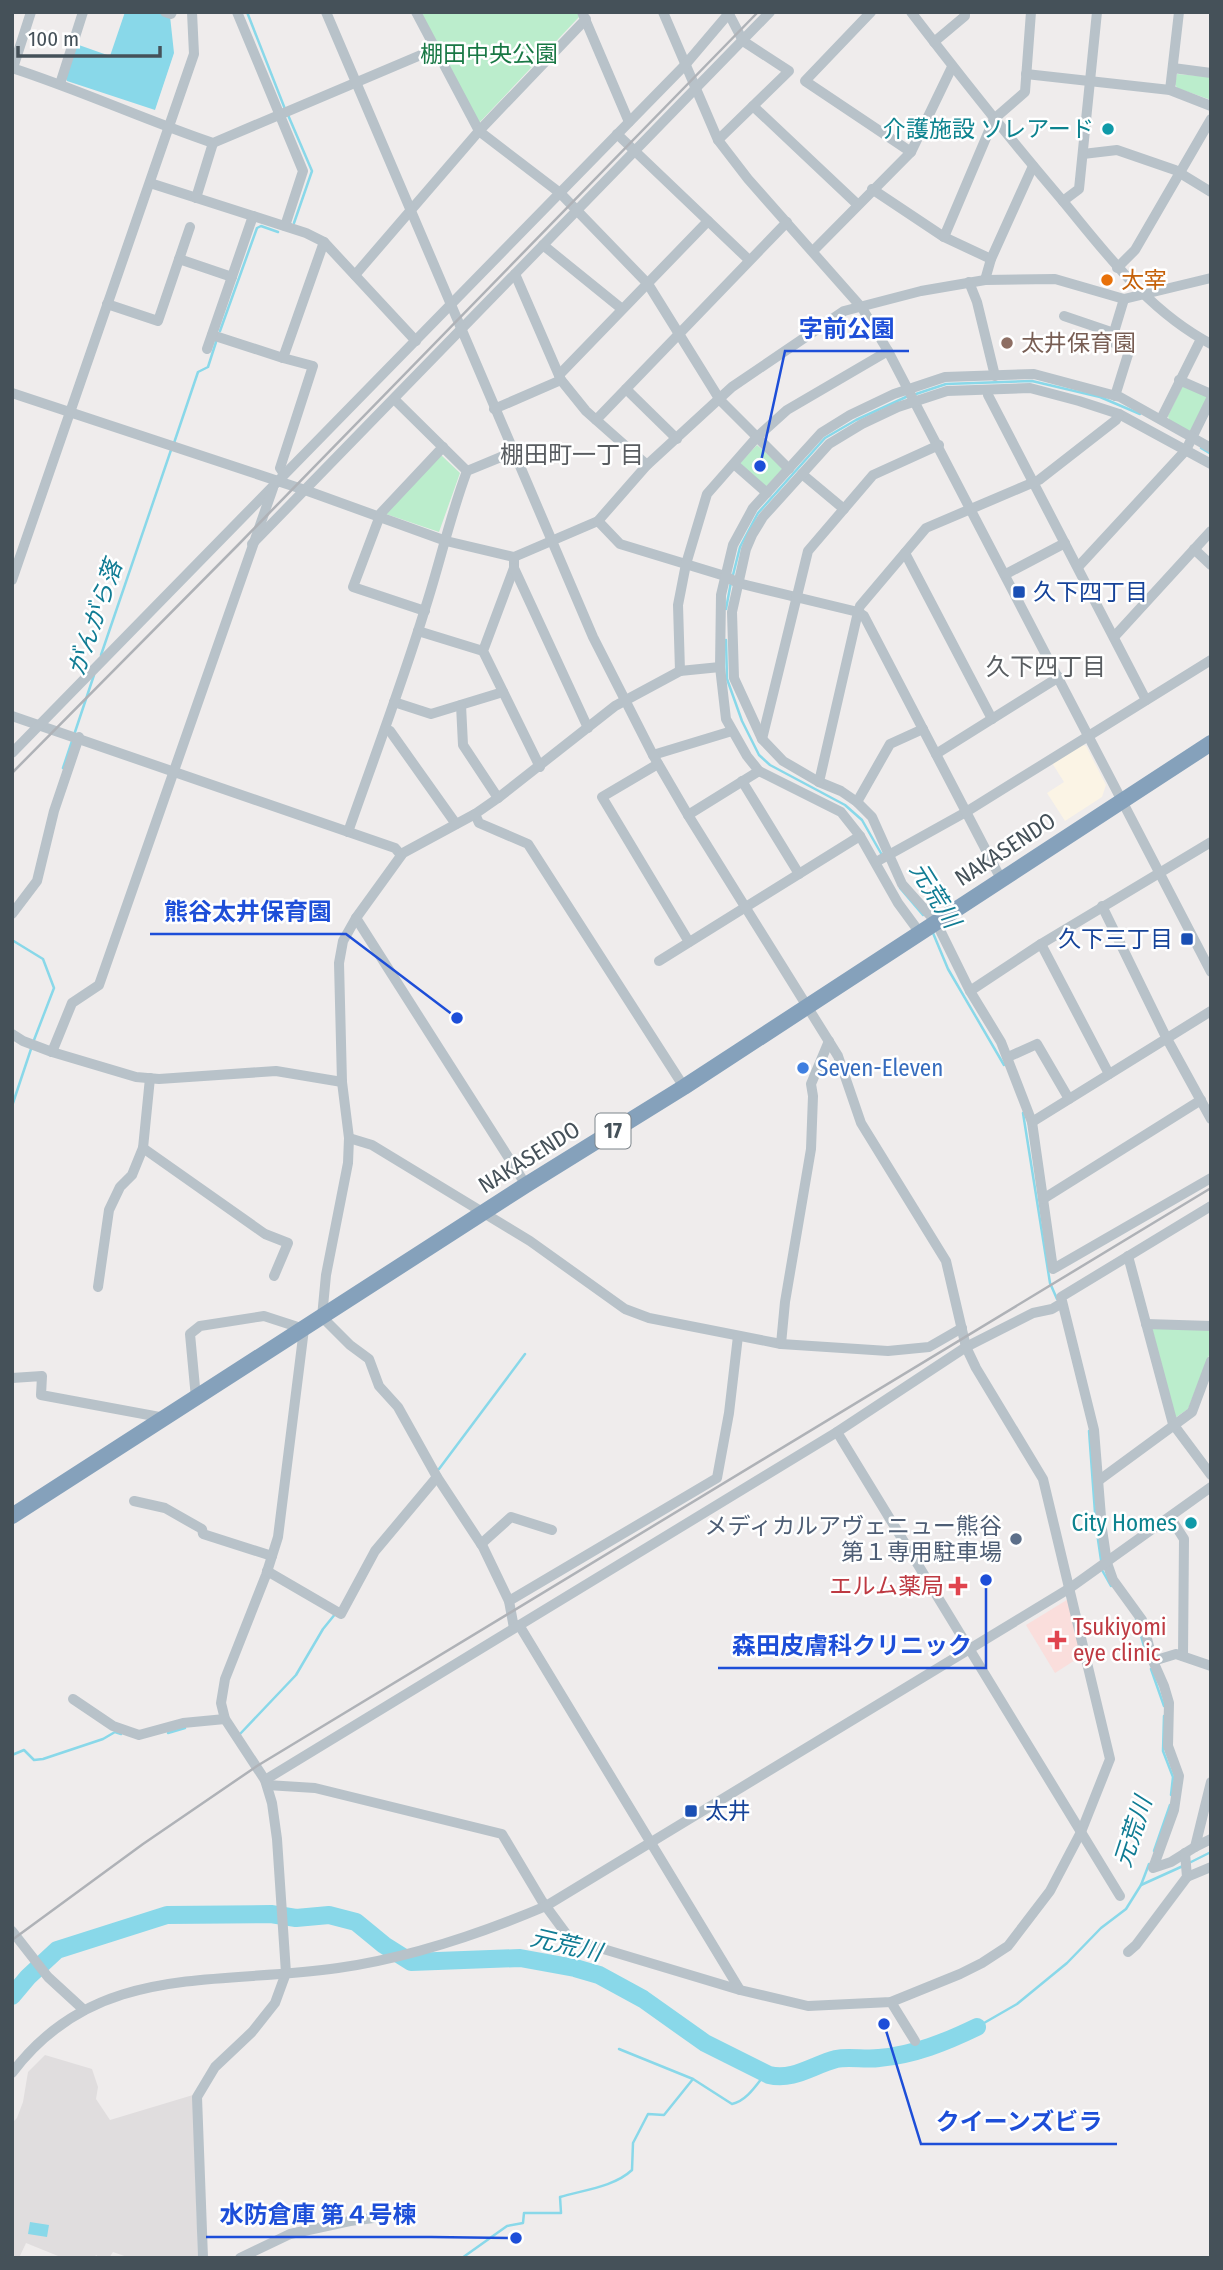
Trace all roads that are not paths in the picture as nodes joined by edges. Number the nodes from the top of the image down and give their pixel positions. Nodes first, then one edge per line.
1 (32, 12) edge
2 (83, 12) edge
3 (165, 12) edge
4 (173, 12) edge
5 (237, 12) edge
6 (326, 12) edge
7 (416, 12) edge
8 (663, 12) edge
9 (770, 12) edge
10 (871, 12) edge
11 (911, 12) edge
12 (965, 12) edge
13 (1031, 12) edge
14 (1097, 12) edge
15 (1179, 12) edge
16 (194, 13) edge
17 (729, 13) edge
18 (584, 16) edge
19 (743, 41) junction
20 (934, 42) junction
21 (435, 49) junction
22 (685, 65) junction
23 (952, 67) junction
24 (12, 68) edge
25 (1172, 68) junction
26 (789, 71) junction
27 (1211, 73) edge
28 (1026, 74) junction
29 (1088, 80) junction
30 (805, 81) junction
31 (356, 83) junction
32 (60, 84) junction
33 (695, 90) junction
34 (1170, 90) junction
35 (753, 106) junction
36 (1211, 106) edge
37 (286, 113) junction
38 (994, 119) junction
39 (1211, 119) edge
40 (629, 122) junction
41 (169, 128) junction
42 (479, 131) junction
43 (617, 134) junction
44 (718, 140) junction
45 (214, 143) junction
46 (636, 150) junction
47 (911, 152) junction
48 (1083, 154) junction
49 (1033, 166) junction
50 (1180, 174) junction
51 (150, 183) junction
52 (872, 189) junction
53 (1211, 192) edge
54 (560, 193) junction
55 (196, 198) junction
56 (1063, 201) junction
57 (858, 204) junction
58 (578, 210) junction
59 (410, 211) junction
60 (253, 216) junction
61 (708, 221) junction
62 (786, 222) junction
63 (285, 226) junction
64 (190, 227) dead end
65 (944, 237) junction
66 (324, 242) junction
67 (543, 245) junction
68 (813, 251) junction
69 (179, 258) junction
70 (991, 259) junction
71 (750, 260) junction
72 (1117, 268) junction
73 (515, 274) junction
74 (355, 275) junction
75 (232, 277) junction
76 (1211, 278) edge
77 (985, 280) junction
78 (970, 282) junction
79 (648, 284) junction
80 (1144, 294) junction
81 (1124, 299) junction
82 (107, 304) junction
83 (451, 306) junction
84 (862, 307) junction
85 (622, 309) junction
86 (1064, 316) dead end
87 (461, 330) junction
88 (1114, 333) junction
89 (679, 334) junction
90 (212, 335) junction
91 (416, 341) junction
92 (1206, 341) edge
93 (207, 349) dead end
94 (888, 351) junction
95 (283, 358) junction
96 (995, 376) junction
97 (560, 377) junction
98 (1179, 380) junction
99 (626, 389) junction
100 (988, 390) junction
101 (12, 393) edge
102 (912, 395) junction
103 (1115, 396) junction
104 (1211, 397) edge
105 (394, 399) junction
106 (720, 400) junction
107 (494, 409) junction
108 (69, 412) junction
109 (1119, 414) junction
110 (1161, 419) junction
111 (596, 420) junction
112 (757, 437) junction
113 (677, 439) junction
114 (1190, 444) junction
115 (939, 446) junction
116 (443, 447) junction
117 (1211, 448) edge
118 (513, 452) junction
119 (734, 464) junction
120 (1211, 464) edge
121 (647, 465) junction
122 (789, 469) junction
123 (467, 471) junction
124 (802, 474) junction
125 (280, 478) junction
126 (1034, 483) junction
127 (305, 490) junction
128 (767, 493) junction
129 (971, 508) junction
130 (844, 509) junction
131 (377, 518) junction
132 (598, 521) junction
133 (1211, 531) edge
134 (446, 541) junction
135 (551, 541) junction
136 (252, 544) junction
137 (1065, 544) junction
138 (1194, 549) junction
139 (905, 553) junction
140 (514, 563) junction
141 (686, 564) junction
142 (1211, 565) edge
143 (1078, 567) junction
144 (1006, 575) junction
145 (725, 576) junction
146 (12, 580) edge
147 (738, 583) junction
148 (795, 597) junction
149 (425, 611) junction
150 (858, 612) junction
151 (418, 631) junction
152 (1115, 637) junction
153 (483, 651) junction
154 (1211, 660) edge
155 (720, 667) junction
156 (680, 671) junction
157 (1059, 677) junction
158 (502, 692) junction
159 (1146, 700) junction
160 (624, 701) junction
161 (394, 702) junction
162 (461, 705) junction
163 (12, 716) edge
164 (992, 719) junction
165 (40, 725) junction
166 (588, 728) junction
167 (385, 729) junction
168 (923, 729) junction
169 (732, 731) junction
170 (1089, 735) junction
171 (79, 737) junction
172 (762, 739) junction
173 (1211, 743) edge
174 (12, 754) edge
175 (936, 754) junction
176 (656, 759) junction
177 (540, 767) junction
178 (175, 771) junction
179 (759, 771) junction
180 (742, 782) junction
181 (819, 782) junction
182 (498, 799) junction
183 (1122, 801) junction
184 (857, 802) junction
185 (966, 812) junction
186 (475, 814) junction
187 (688, 815) junction
188 (456, 824) junction
189 (348, 832) junction
190 (860, 836) junction
191 (1211, 842) edge
192 (401, 855) junction
193 (891, 855) junction
194 (876, 862) junction
195 (799, 874) junction
196 (1160, 874) junction
197 (1001, 879) junction
198 (1102, 906) junction
199 (745, 908) junction
200 (12, 914) edge
201 (356, 918) junction
202 (936, 922) junction
203 (920, 933) junction
204 (689, 942) junction
205 (1041, 944) junction
206 (659, 961) dead end
207 (1211, 972) edge
208 (970, 991) junction
209 (806, 1006) junction
210 (1211, 1011) edge
211 (12, 1034) edge
212 (1166, 1037) junction
213 (829, 1041) junction
214 (52, 1052) junction
215 (1008, 1057) junction
216 (1109, 1074) junction
217 (150, 1079) junction
218 (342, 1082) junction
219 (684, 1087) junction
220 (1069, 1099) junction
221 (1200, 1100) junction
222 (1211, 1119) edge
223 (1031, 1122) junction
224 (349, 1138) junction
225 (143, 1148) junction
226 (1211, 1178) edge
227 (526, 1185) junction
228 (1043, 1199) junction
229 (1211, 1206) edge
230 (483, 1213) junction
231 (1128, 1256) junction
232 (274, 1276) dead end
233 (98, 1287) dead end
234 (1057, 1306) junction
235 (322, 1317) junction
236 (1146, 1324) junction
237 (1211, 1326) edge
238 (962, 1328) junction
239 (304, 1329) junction
240 (738, 1336) junction
241 (781, 1344) junction
242 (966, 1347) junction
243 (1211, 1362) edge
244 (12, 1378) edge
245 (196, 1398) junction
246 (165, 1418) junction
247 (1173, 1424) junction
248 (837, 1432) junction
249 (1211, 1475) edge
250 (437, 1477) junction
251 (1097, 1481) junction
252 (1211, 1487) edge
253 (134, 1501) dead end
254 (12, 1516) edge
255 (1170, 1517) junction
256 (552, 1530) dead end
257 (481, 1544) junction
258 (272, 1556) junction
259 (1107, 1563) junction
260 (267, 1571) junction
261 (1070, 1588) junction
262 (509, 1601) junction
263 (517, 1627) junction
264 (970, 1650) junction
265 (1183, 1656) junction
266 (1153, 1661) junction
267 (1211, 1666) edge
268 (73, 1699) dead end
269 (225, 1719) junction
270 (266, 1782) junction
271 (1211, 1782) edge
272 (1081, 1832) junction
273 (1211, 1839) edge
274 (651, 1844) junction
275 (1189, 1853) junction
276 (1211, 1867) edge
277 (1187, 1875) junction
278 (1120, 1896) dead end
279 (546, 1906) junction
280 (12, 1931) edge
281 (1128, 1952) dead end
282 (286, 1973) junction
283 (740, 1990) junction
284 (891, 2001) junction
285 (84, 2010) junction
286 (915, 2041) dead end
287 (12, 2073) edge
288 (381, 2217) dead end
289 (202, 2258) edge
290 (240, 2258) edge

1 - 24 street
2 - 32 street
3 - 4 street
5 - 37 street
6 - 31 street
7 - 21 street
8 - 22 street
9 - 19 street
10 - 30 street
11 - 20 street
12 - 20 street
13 - 28 street
14 - 29 street
15 - 25 street
16 - 41 street
17 - 19 street
17 - 22 street
18 - 40 street
18 - 42 street
19 - 26 street
19 - 33 street
20 - 23 street
21 - 31 street
21 - 42 street
22 - 33 street
22 - 40 street
23 - 38 street
23 - 47 street
24 - 32 street
25 - 27 street
25 - 34 street
26 - 30 street
26 - 35 street
28 - 29 street
28 - 38 street
29 - 34 street
29 - 48 street
30 - 47 street
31 - 37 street
31 - 59 street
32 - 41 street
33 - 44 street
33 - 46 street
34 - 36 street
35 - 44 street
35 - 57 street
37 - 45 street
37 - 63 street
38 - 49 street
38 - 65 street
39 - 50 street
40 - 43 street
41 - 45 street
41 - 51 street
42 - 54 street
42 - 59 street
43 - 46 street
43 - 54 street
44 - 62 street
45 - 55 street
46 - 58 street
46 - 61 street
47 - 52 street
48 - 50 street
48 - 56 street
49 - 56 street
49 - 70 street
50 - 53 street
50 - 72 street
51 - 55 street
51 - 82 street
52 - 57 street
52 - 65 street
54 - 58 street
54 - 83 street
55 - 60 street
56 - 72 street
57 - 68 street
58 - 67 street
58 - 79 street
59 - 74 street
59 - 83 street
60 - 63 street
60 - 75 street
61 - 71 street
61 - 79 street
62 - 68 street
62 - 71 street
63 - 66 street
64 - 69 street
65 - 70 street
66 - 74 street
66 - 95 street
67 - 73 street
67 - 85 street
68 - 84 street
69 - 75 street
69 - 82 street
70 - 77 street
71 - 89 street
72 - 80 street
73 - 87 street
73 - 97 street
74 - 91 street
75 - 90 street
76 - 80 street
77 - 78 street
77 - 81 street
78 - 84 street
78 - 96 street
79 - 85 street
79 - 89 street
80 - 81 street
80 - 92 street
81 - 88 street
82 - 108 street
83 - 87 street
83 - 91 street
84 - 94 street
84 - 106 street
85 - 97 street
86 - 88 street
87 - 105 street
87 - 107 street
88 - 103 street
89 - 99 street
89 - 106 street
90 - 93 street
90 - 95 street
91 - 125 street
92 - 98 street
94 - 102 street
94 - 112 street
95 - 125 street
96 - 102 street
96 - 103 street
97 - 107 street
97 - 111 street
98 - 104 street
98 - 110 street
99 - 111 street
99 - 113 street
100 - 102 street
100 - 109 street
100 - 126 street
101 - 108 street
102 - 115 street
102 - 122 street
102 - 124 street
103 - 110 street
104 - 114 street
105 - 116 street
105 - 127 street
106 - 112 street
106 - 113 street
107 - 118 street
108 - 125 street
108 - 146 street
109 - 114 street
109 - 126 street
110 - 114 street
111 - 121 street
112 - 119 street
112 - 122 street
113 - 121 street
114 - 117 street
114 - 120 street
114 - 143 street
115 - 129 street
115 - 130 street
116 - 123 street
116 - 131 street
118 - 123 street
118 - 135 street
119 - 128 street
119 - 141 street
121 - 132 street
122 - 128 street
123 - 134 street
124 - 130 street
124 - 147 street
125 - 127 street
125 - 136 street
125 - 165 street
126 - 129 street
126 - 137 street
127 - 131 street
127 - 136 street
128 - 145 street
129 - 139 street
129 - 144 street
130 - 148 street
131 - 134 street
131 - 149 street
132 - 135 street
132 - 141 street
133 - 138 street
134 - 140 street
134 - 149 street
135 - 140 street
135 - 160 street
136 - 178 street
137 - 143 street
137 - 144 street
138 - 142 street
138 - 152 street
139 - 150 street
139 - 164 street
140 - 153 street
140 - 166 street
141 - 145 street
141 - 156 street
143 - 152 street
144 - 157 street
145 - 147 street
145 - 155 street
147 - 148 street
147 - 172 street
148 - 150 street
148 - 172 street
149 - 151 street
150 - 168 street
150 - 181 street
151 - 153 street
151 - 161 street
152 - 159 street
153 - 158 street
154 - 159 street
155 - 156 street
155 - 169 street
156 - 160 street
157 - 164 street
157 - 170 street
158 - 162 street
158 - 177 street
159 - 170 street
160 - 166 street
160 - 176 street
161 - 162 street
161 - 167 street
162 - 182 street
163 - 165 street
164 - 175 street
165 - 171 street
165 - 174 street
166 - 177 street
167 - 188 street
167 - 189 street
168 - 175 street
168 - 184 street
169 - 176 street
169 - 179 street
170 - 183 street
170 - 185 street
171 - 178 street
171 - 200 street
172 - 181 street
173 - 183 highway, NAKASENDO / 17
175 - 185 street
176 - 187 street
176 - 204 street
177 - 182 street
178 - 189 street
178 - 214 street
179 - 180 street
179 - 190 street
180 - 187 street
180 - 195 street
181 - 184 street
182 - 186 street
183 - 196 street
183 - 197 highway, NAKASENDO / 17
184 - 193 street
185 - 193 street
185 - 197 street
186 - 188 street
186 - 219 street
187 - 199 street
188 - 192 street
189 - 192 street
190 - 194 street
190 - 195 street
191 - 196 street
192 - 201 street
193 - 194 street
193 - 202 street
194 - 203 street
195 - 199 street
196 - 198 street
196 - 207 street
197 - 202 highway, NAKASENDO / 17
198 - 205 street
198 - 212 street
199 - 204 street
199 - 209 street
201 - 218 street
201 - 227 street
202 - 203 highway, NAKASENDO / 17
202 - 208 street
203 - 209 highway, NAKASENDO / 17
204 - 206 street
205 - 208 street
205 - 216 street
208 - 215 street
209 - 213 street
209 - 219 highway, NAKASENDO / 17
210 - 212 street
211 - 214 street
212 - 216 street
212 - 221 street
213 - 238 street
213 - 241 street
214 - 217 street
215 - 220 street
215 - 223 street
216 - 220 street
217 - 218 street
217 - 225 street
218 - 224 street
219 - 227 highway, NAKASENDO / 17
220 - 223 street
221 - 222 street
221 - 228 street
223 - 228 street
224 - 230 street
224 - 235 street
225 - 232 street
225 - 233 street
226 - 228 street
227 - 230 highway, NAKASENDO / 17
229 - 231 street
230 - 235 highway, NAKASENDO / 17
230 - 240 street
231 - 234 street
231 - 236 street
234 - 242 street
234 - 251 street
235 - 239 highway, NAKASENDO / 17
235 - 250 street
236 - 237 street
236 - 247 street
238 - 241 street
238 - 242 street
239 - 245 highway, NAKASENDO / 17
239 - 245 street
239 - 258 street
240 - 241 street
240 - 262 street
242 - 248 street
242 - 261 street
243 - 247 street
244 - 246 street
245 - 246 highway, NAKASENDO / 17
246 - 254 highway, NAKASENDO / 17
247 - 249 street
247 - 251 street
248 - 263 street
248 - 264 street
250 - 257 street
250 - 260 street
251 - 259 street
252 - 255 street
253 - 258 street
255 - 259 street
255 - 265 street
256 - 257 street
257 - 262 street
258 - 260 street
259 - 261 street
259 - 266 street
260 - 269 street
261 - 264 street
261 - 272 street
262 - 263 street
263 - 270 street
263 - 274 street
264 - 272 street
264 - 274 street
265 - 266 street
265 - 267 street
266 - 275 street
268 - 269 street
269 - 270 street
270 - 279 street
270 - 282 street
271 - 275 street
272 - 278 street
272 - 284 street
273 - 275 street
274 - 279 street
274 - 283 street
275 - 277 street
276 - 277 street
277 - 281 street
279 - 282 street
279 - 283 street
280 - 285 street
282 - 285 street
282 - 289 street
283 - 284 street
284 - 286 street
285 - 287 street
288 - 290 street

